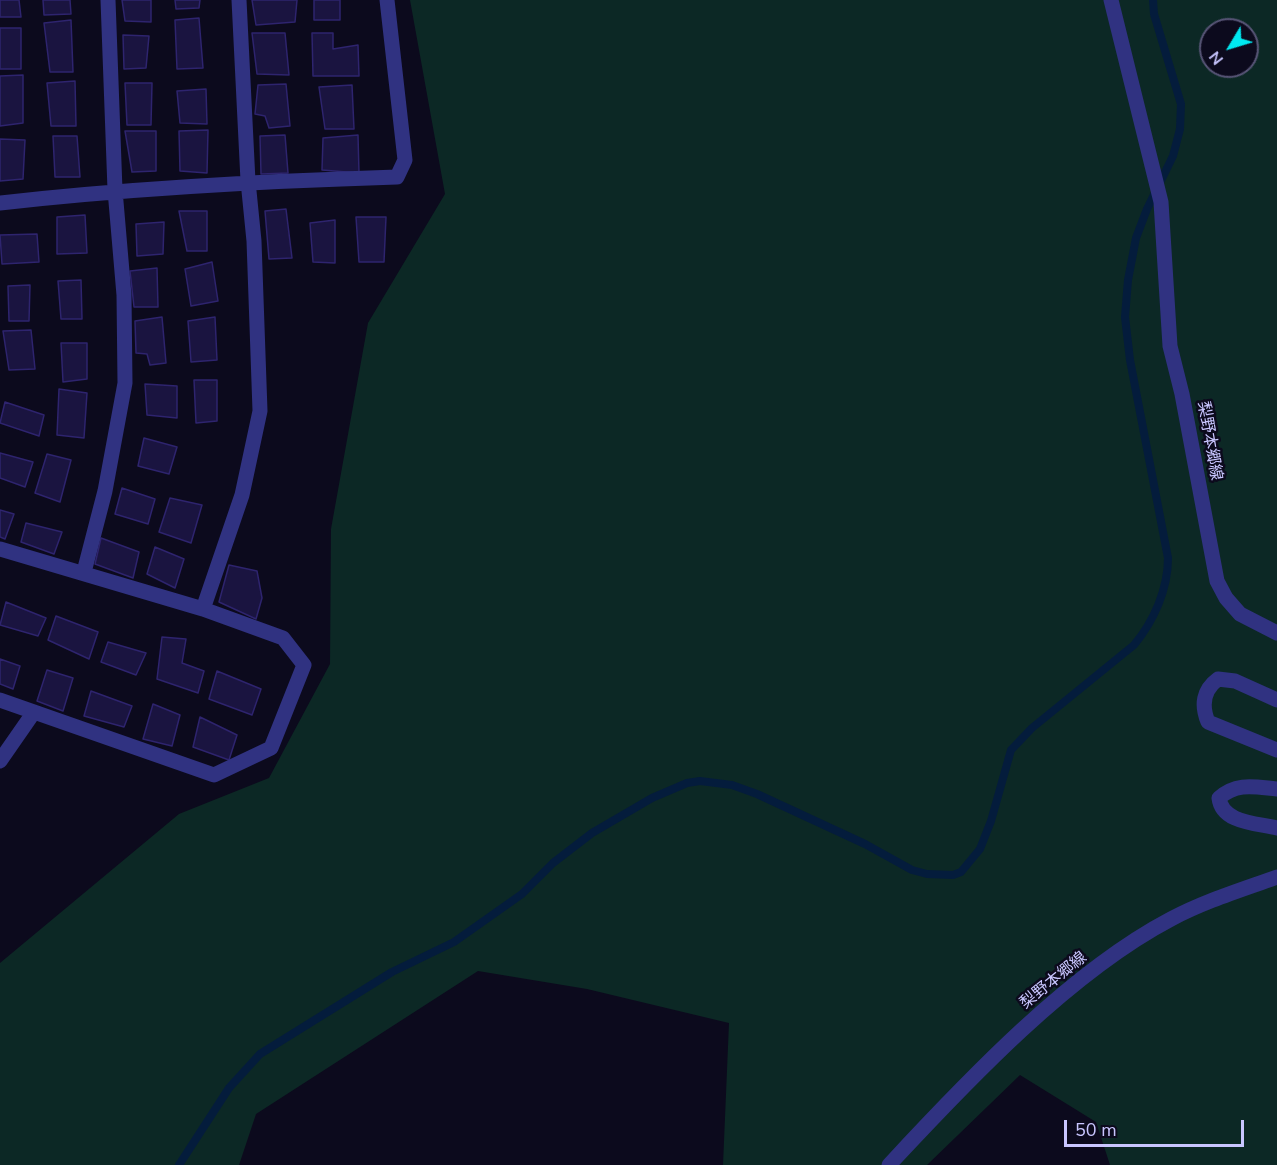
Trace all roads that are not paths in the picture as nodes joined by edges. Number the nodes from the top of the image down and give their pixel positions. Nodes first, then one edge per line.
1 (108, 0) edge
2 (239, 0) edge
3 (387, 0) edge
4 (1111, 0) edge
5 (248, 181) junction
6 (115, 190) junction
7 (0, 203) edge
8 (0, 549) edge
9 (84, 572) junction
10 (203, 609) junction
11 (1277, 633) edge
12 (0, 700) edge
13 (1277, 700) edge
14 (34, 712) junction
15 (1277, 750) edge
16 (0, 760) edge
17 (1277, 789) edge
18 (1277, 828) edge
19 (1277, 877) edge
20 (890, 1165) edge

1 - 6 street
2 - 5 street
3 - 5 street
4 - 11 street, 梨野本郷線
5 - 6 street
5 - 10 street
6 - 7 street
6 - 9 street
8 - 9 street
9 - 10 street
10 - 14 street
12 - 14 street
13 - 15 street
14 - 16 street
17 - 18 street
19 - 20 street, 梨野本郷線

